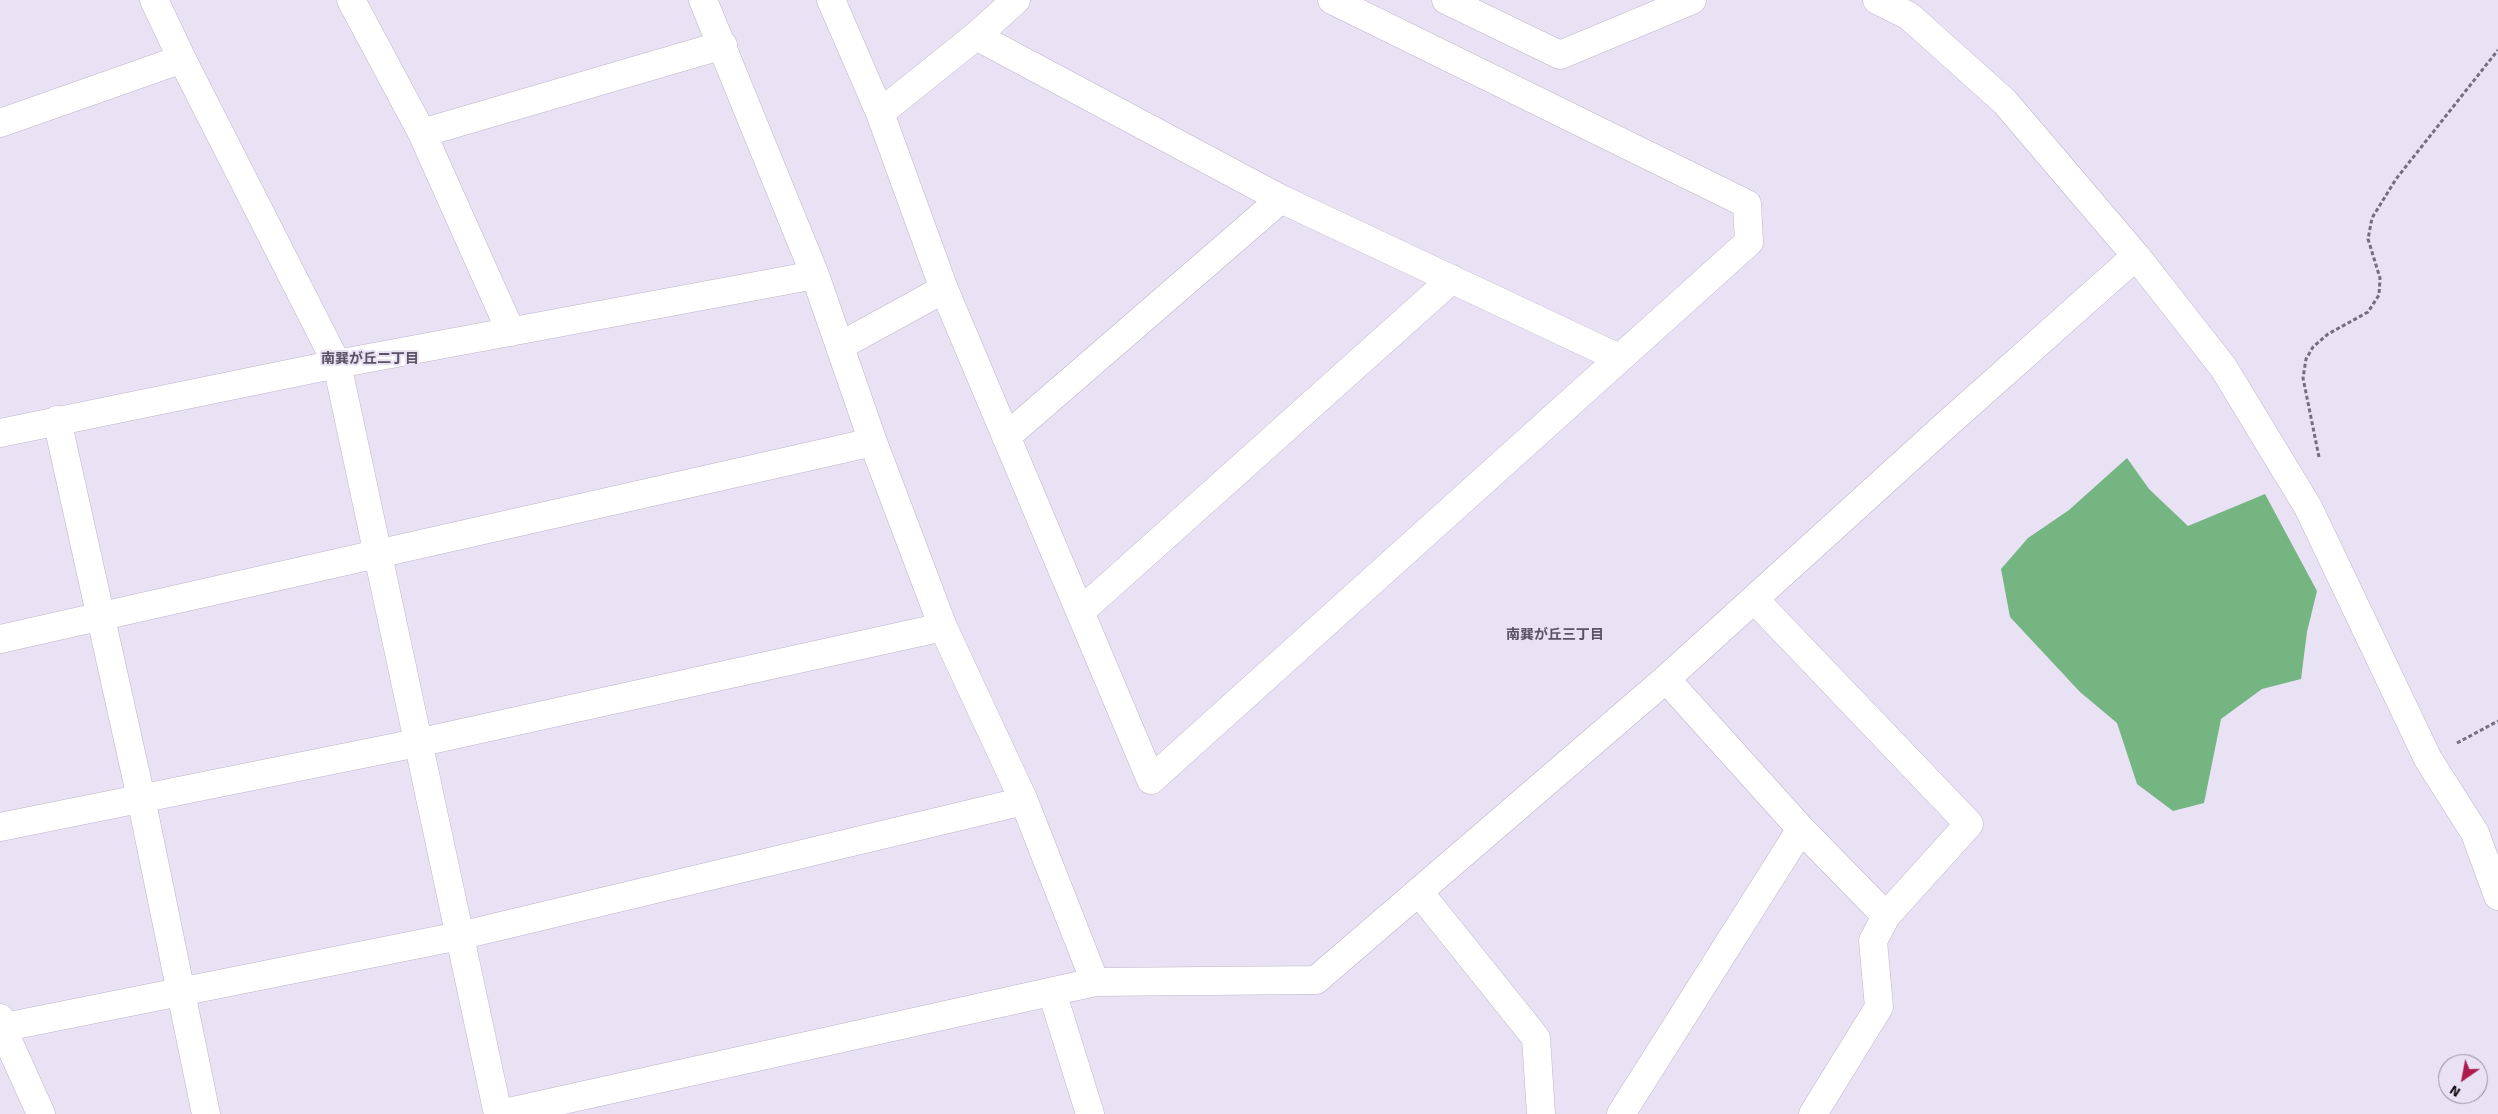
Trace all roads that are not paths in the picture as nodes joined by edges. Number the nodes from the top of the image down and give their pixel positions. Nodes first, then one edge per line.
1 (154, 0) edge
2 (351, 0) edge
3 (703, 0) edge
4 (830, 0) edge
5 (1016, 0) edge
6 (1332, 0) edge
7 (1447, 0) edge
8 (1692, 0) edge
9 (1877, 0) edge
10 (976, 36) junction
11 (723, 45) junction
12 (182, 60) junction
13 (880, 113) junction
14 (0, 123) edge
15 (422, 134) junction
16 (1281, 199) junction
17 (2136, 256) junction
18 (815, 275) junction
19 (1452, 279) junction
20 (944, 289) junction
21 (511, 332) junction
22 (840, 346) junction
23 (1618, 358) junction
24 (337, 364) junction
25 (58, 420) junction
26 (0, 433) edge
27 (1006, 437) junction
28 (874, 442) junction
29 (377, 554) junction
30 (1754, 599) junction
31 (1080, 612) junction
32 (102, 617) junction
33 (943, 627) junction
34 (0, 639) edge
35 (1666, 679) junction
36 (417, 743) junction
37 (142, 798) junction
38 (1024, 801) junction
39 (0, 827) edge
40 (1801, 829) junction
41 (1419, 892) junction
42 (2498, 896) edge
43 (1886, 916) junction
44 (459, 936) junction
45 (1095, 982) junction
46 (1052, 992) junction
47 (182, 993) junction
48 (2, 1022) edge
49 (41, 1114) edge
50 (206, 1114) edge
51 (499, 1114) edge
52 (1090, 1114) edge
53 (1541, 1114) edge
54 (1621, 1114) edge
55 (1813, 1114) edge

1 - 12 street
2 - 15 street
3 - 11 street
4 - 13 street
5 - 10 street
6 - 23 street
7 - 8 street
9 - 17 street
10 - 13 street
10 - 16 street
11 - 15 street
11 - 18 street
12 - 14 street
12 - 24 street
13 - 20 street
15 - 21 street
16 - 19 street
16 - 27 street
17 - 30 street
17 - 42 street
18 - 21 street
18 - 22 street
19 - 23 street
19 - 31 street
20 - 22 street
20 - 27 street
21 - 24 street
22 - 28 street
23 - 31 street
24 - 25 street
24 - 29 street
25 - 26 street
25 - 32 street
27 - 31 street
28 - 29 street
28 - 33 street
29 - 32 street
29 - 36 street
30 - 35 street
30 - 43 street
32 - 34 street
32 - 37 street
33 - 36 street
33 - 38 street
35 - 40 street
35 - 41 street
36 - 37 street
36 - 44 street
37 - 39 street
37 - 47 street
38 - 44 street
38 - 45 street
40 - 43 street
40 - 54 street
41 - 45 street
41 - 53 street
43 - 55 street
44 - 47 street
44 - 51 street
45 - 46 street
46 - 51 street
46 - 52 street
47 - 48 street
47 - 50 street
48 - 49 street

